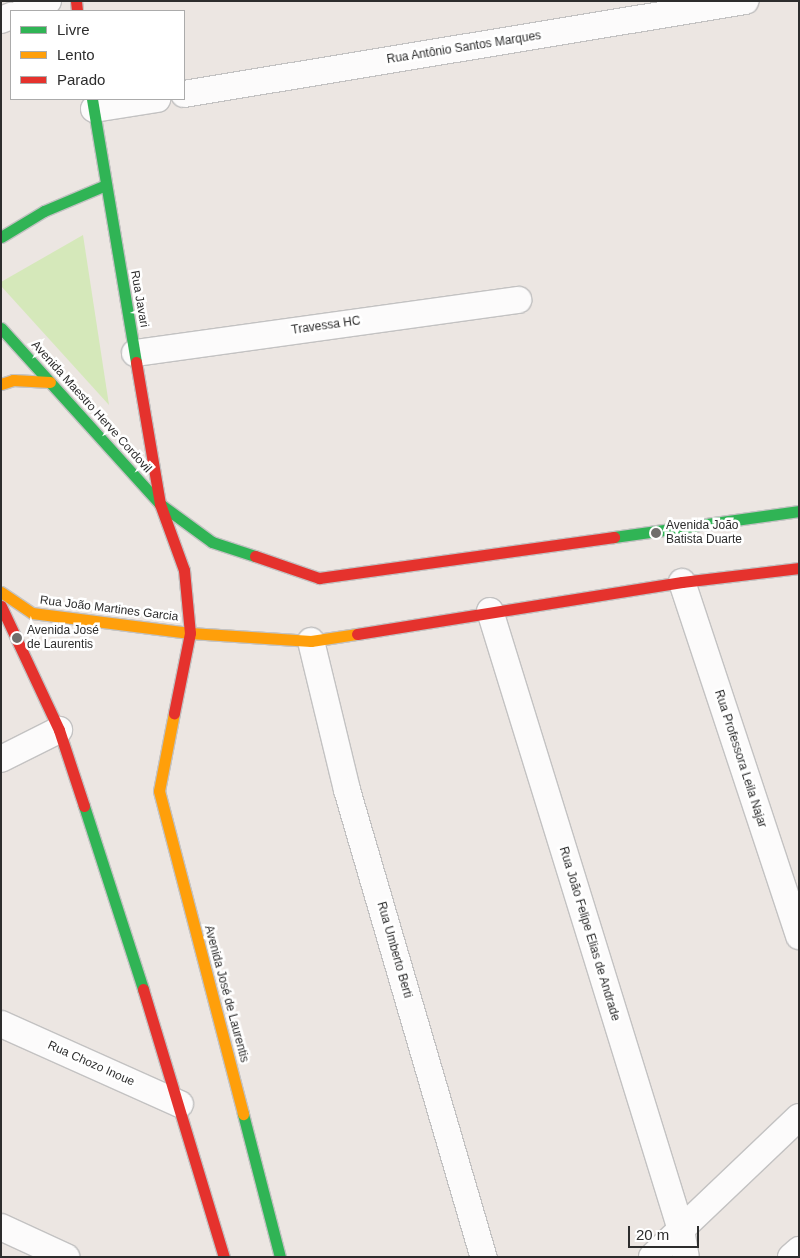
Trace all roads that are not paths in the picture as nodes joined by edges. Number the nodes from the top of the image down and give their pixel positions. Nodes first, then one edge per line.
1 (48, 1) edge
2 (745, 1) edge
3 (683, 6) edge
4 (26, 10) edge
5 (185, 94) edge
6 (144, 100) edge
7 (93, 104) edge
8 (106, 185) junction
9 (1, 237) edge
10 (518, 300) dead end
11 (1, 328) edge
12 (135, 354) junction
13 (50, 382) junction
14 (1, 384) edge
15 (160, 504) junction
16 (799, 511) edge
17 (799, 568) edge
18 (682, 582) junction
19 (1, 592) edge
20 (1, 606) edge
21 (490, 611) junction
22 (190, 634) junction
23 (311, 641) junction
24 (59, 730) junction
25 (1, 759) edge
26 (799, 936) edge
27 (1, 1024) edge
28 (180, 1104) junction
29 (799, 1118) edge
30 (1, 1227) edge
31 (681, 1230) junction
32 (799, 1250) edge
33 (66, 1257) edge
34 (224, 1257) edge
35 (280, 1257) edge
36 (484, 1257) edge
37 (652, 1257) edge
38 (686, 1257) edge
39 (791, 1257) edge

1 - 4 street
2 - 3 street, Rua Antônio Santos Marques
3 - 5 street, Rua Antônio Santos Marques
6 - 7 street
7 - 8 street, Rua Javari
8 - 9 street
8 - 12 street, Rua Javari
10 - 12 street, Travessa HC
11 - 13 street, Avenida Maestro Herve Cordovil
12 - 15 street, Rua Javari
13 - 14 street
13 - 15 street, Avenida Maestro Herve Cordovil
15 - 16 street
15 - 22 street, Avenida José de Laurentis
17 - 18 street
18 - 21 street
18 - 26 street, Rua Professora Leila Najar
19 - 22 street, Rua João Martines Garcia
20 - 24 street
21 - 23 street
21 - 31 street, Rua João Felipe Elias de Andrade
22 - 23 street
22 - 35 street, Avenida José de Laurentis
23 - 36 street, Rua Umberto Berti
24 - 25 street
24 - 28 street
27 - 28 street, Rua Chozo Inoue
28 - 34 street
29 - 31 street
30 - 33 street
31 - 37 street
31 - 38 street, Rua João Felipe Elias de Andrade
32 - 39 street

